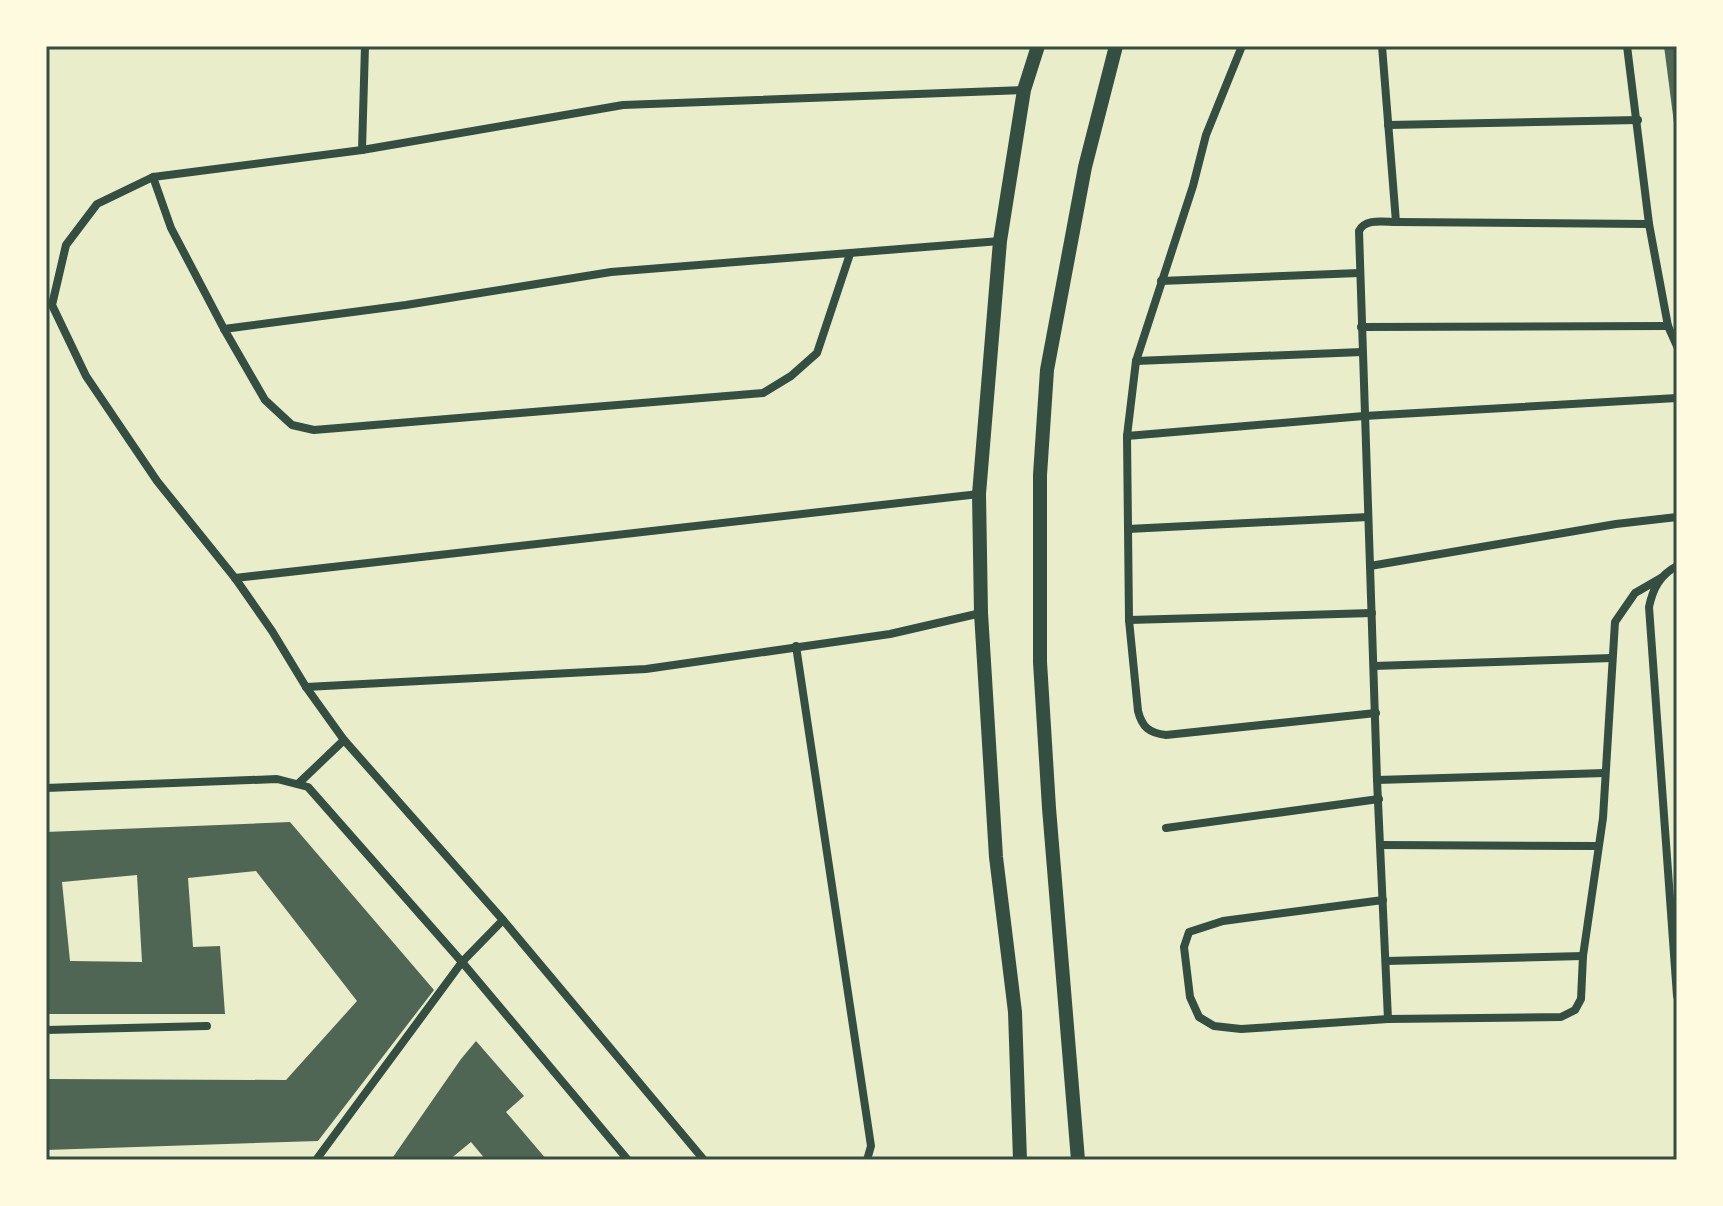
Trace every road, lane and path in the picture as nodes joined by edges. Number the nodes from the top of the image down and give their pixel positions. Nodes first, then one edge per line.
1 (365, 46) edge
2 (1038, 46) edge
3 (1116, 46) edge
4 (1242, 46) edge
5 (1382, 46) edge
6 (1627, 46) edge
7 (1024, 90) junction
8 (1638, 120) junction
9 (1388, 125) junction
10 (362, 150) junction
11 (153, 177) junction
12 (1396, 222) junction
13 (1649, 224) junction
14 (1000, 241) junction
15 (850, 254) junction
16 (1359, 273) junction
17 (1161, 281) junction
18 (1668, 326) junction
19 (1361, 327) junction
20 (224, 329) junction
21 (1677, 346) edge
22 (1362, 352) junction
23 (1136, 361) junction
24 (1677, 398) edge
25 (1364, 416) junction
26 (1127, 436) junction
27 (979, 494) junction
28 (1368, 517) junction
29 (1677, 517) edge
30 (1128, 529) junction
31 (1370, 566) junction
32 (1677, 566) edge
33 (235, 578) junction
34 (1661, 578) junction
35 (981, 613) junction
36 (1372, 613) junction
37 (1129, 620) junction
38 (796, 646) junction
39 (1612, 658) junction
40 (1374, 666) junction
41 (306, 687) junction
42 (1376, 713) junction
43 (344, 740) junction
44 (1605, 773) junction
45 (1377, 780) junction
46 (299, 783) junction
47 (46, 788) edge
48 (1379, 799) junction
49 (1166, 828) dead end
50 (1381, 845) junction
51 (1598, 846) junction
52 (1383, 900) junction
53 (503, 920) junction
54 (1583, 956) junction
55 (1386, 961) junction
56 (462, 962) junction
57 (1677, 996) edge
58 (1388, 1019) junction
59 (207, 1026) dead end
60 (46, 1030) edge
61 (316, 1160) edge
62 (628, 1160) edge
63 (704, 1160) edge
64 (867, 1160) edge
65 (1020, 1160) edge
66 (1078, 1160) edge

1 - 10 street
2 - 7 street
3 - 66 street
4 - 17 street
5 - 9 street
6 - 8 street
7 - 10 street
7 - 14 street
8 - 9 street
8 - 13 street
9 - 12 street
10 - 11 street
11 - 20 street
11 - 33 street
12 - 13 street
12 - 16 street
13 - 18 street
14 - 15 street
14 - 27 street
15 - 20 street
15 - 20 street
16 - 17 street
16 - 19 street
17 - 23 street
18 - 19 street
18 - 21 street
19 - 22 street
22 - 23 street
22 - 25 street
23 - 26 street
24 - 25 street
25 - 26 street
25 - 28 street
26 - 30 street
27 - 33 street
27 - 35 street
28 - 30 street
28 - 31 street
29 - 31 street
30 - 37 street
31 - 36 street
32 - 34 street
33 - 41 street
34 - 39 street
34 - 57 street
35 - 38 street
35 - 65 street
36 - 37 street
36 - 40 street
37 - 42 street
38 - 41 street
38 - 64 street
39 - 40 street
39 - 44 street
40 - 42 street
41 - 43 street
42 - 45 street
43 - 46 street
43 - 53 street
44 - 45 street
44 - 51 street
45 - 48 street
46 - 47 street
46 - 56 street
48 - 49 street
48 - 50 street
50 - 51 street
50 - 52 street
51 - 54 street
52 - 55 street
52 - 58 street
53 - 56 street
53 - 63 street
54 - 55 street
54 - 58 street
55 - 58 street
56 - 61 street
56 - 62 street
59 - 60 street

